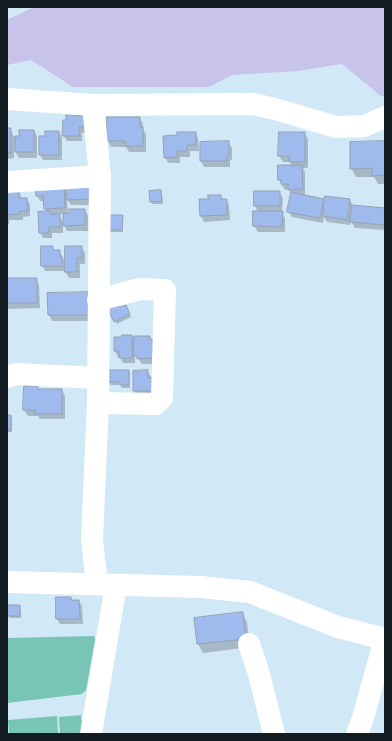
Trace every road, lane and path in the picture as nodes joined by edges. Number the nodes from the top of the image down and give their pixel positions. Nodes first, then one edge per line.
1 (7, 99) edge
2 (93, 105) junction
3 (385, 117) edge
4 (100, 176) junction
5 (7, 182) edge
6 (98, 300) junction
7 (7, 377) edge
8 (98, 378) junction
9 (98, 403) junction
10 (7, 582) edge
11 (106, 584) junction
12 (385, 639) edge
13 (249, 644) dead end
14 (91, 734) edge
15 (274, 734) edge
16 (357, 734) edge

1 - 2 street
2 - 3 street
2 - 4 street
4 - 5 street
4 - 6 street
6 - 8 street
6 - 9 street
7 - 8 street
8 - 9 street
9 - 11 street
10 - 11 street
11 - 12 street
11 - 14 street
12 - 16 street
13 - 15 street

